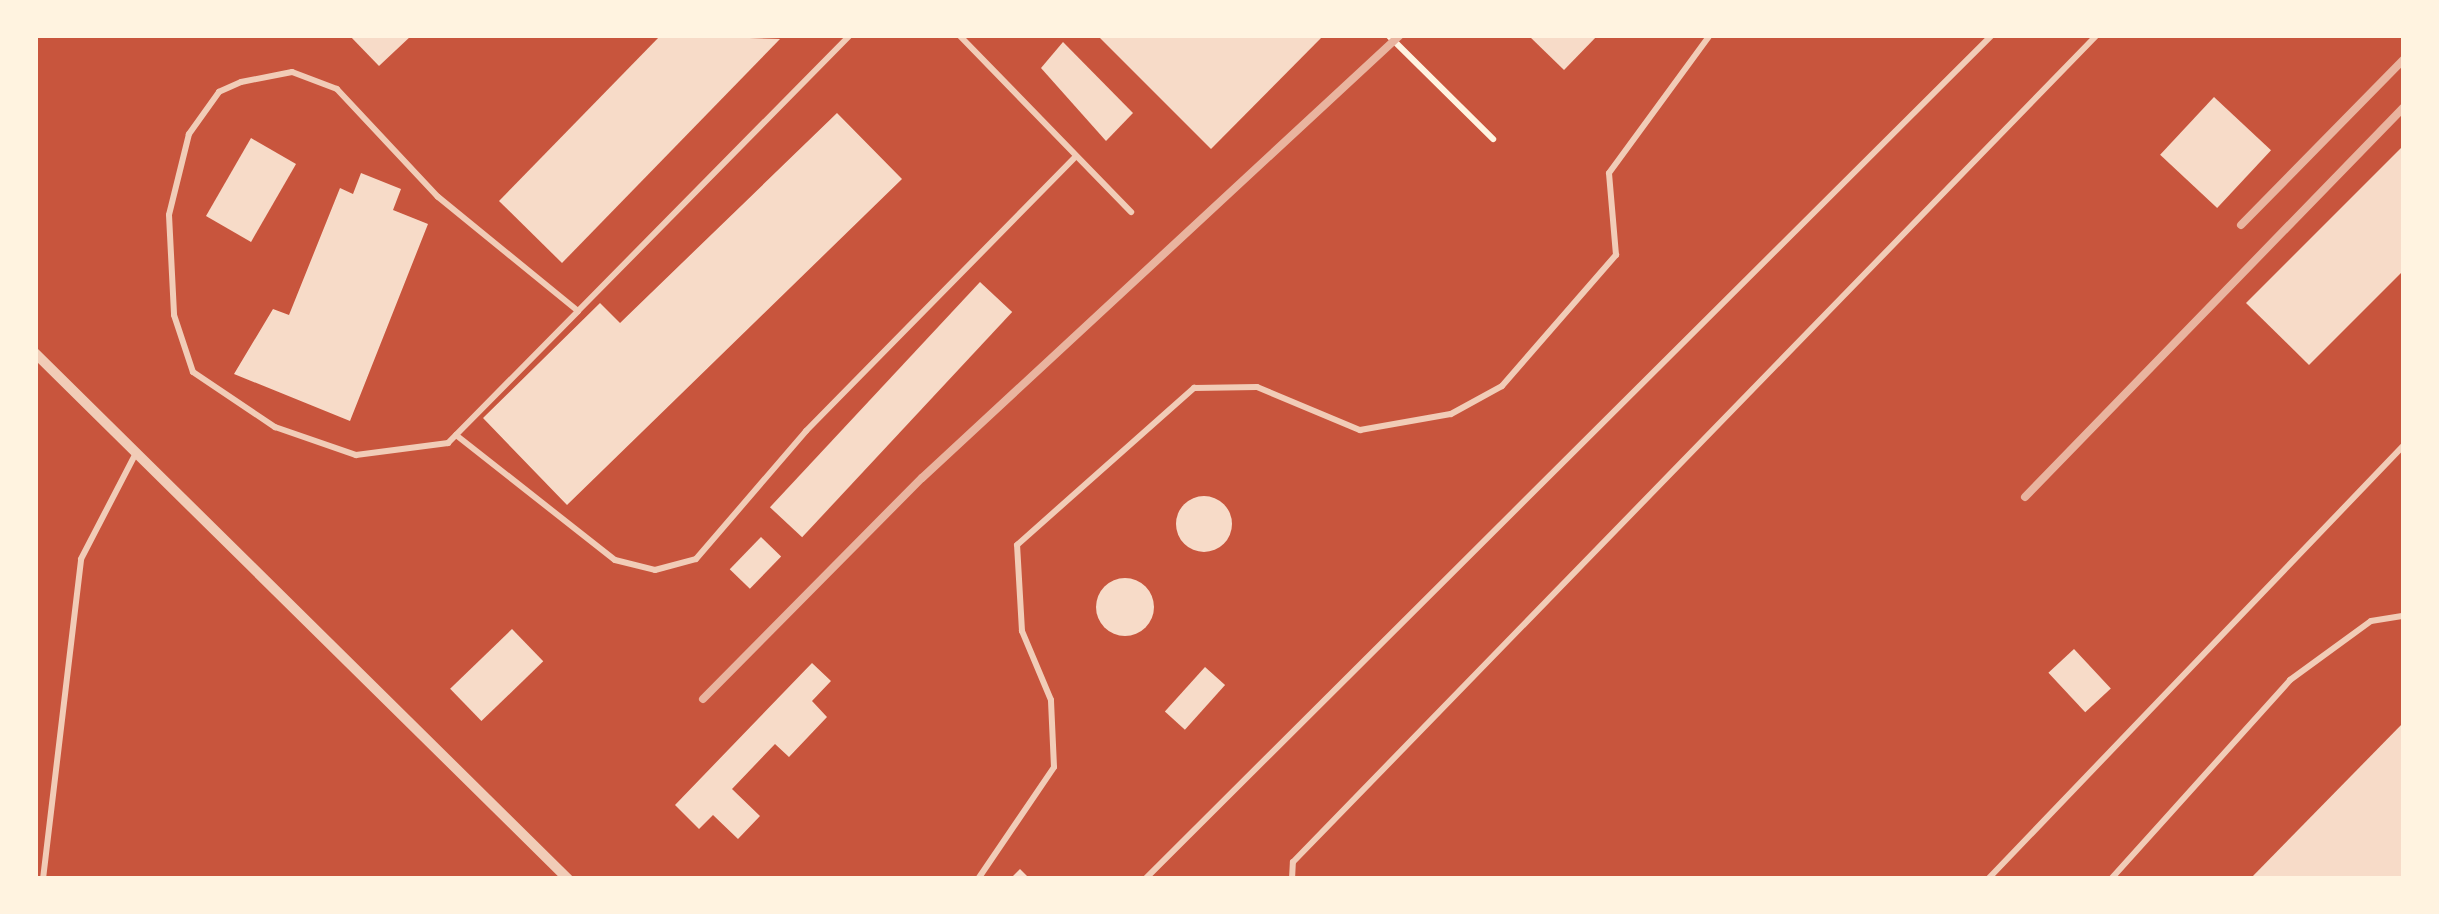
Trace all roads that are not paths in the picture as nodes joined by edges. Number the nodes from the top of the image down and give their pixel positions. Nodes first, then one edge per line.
1 (850, 35) edge
2 (958, 35) edge
3 (1710, 35) edge
4 (1992, 35) edge
5 (2097, 35) edge
6 (1076, 156) junction
7 (1130, 212) dead end
8 (578, 311) junction
9 (35, 353) edge
10 (456, 434) junction
11 (2404, 445) edge
12 (136, 453) junction
13 (2404, 616) edge
14 (43, 879) edge
15 (568, 879) edge
16 (978, 879) edge
17 (1145, 879) edge
18 (1292, 879) edge
19 (1988, 879) edge
20 (2111, 879) edge

1 - 8 lane
2 - 6 lane
3 - 16 lane
4 - 17 lane
5 - 18 lane
6 - 7 lane
6 - 10 lane
8 - 10 lane
8 - 10 lane
9 - 12 street
11 - 19 lane
12 - 14 lane
12 - 15 street
13 - 20 lane

